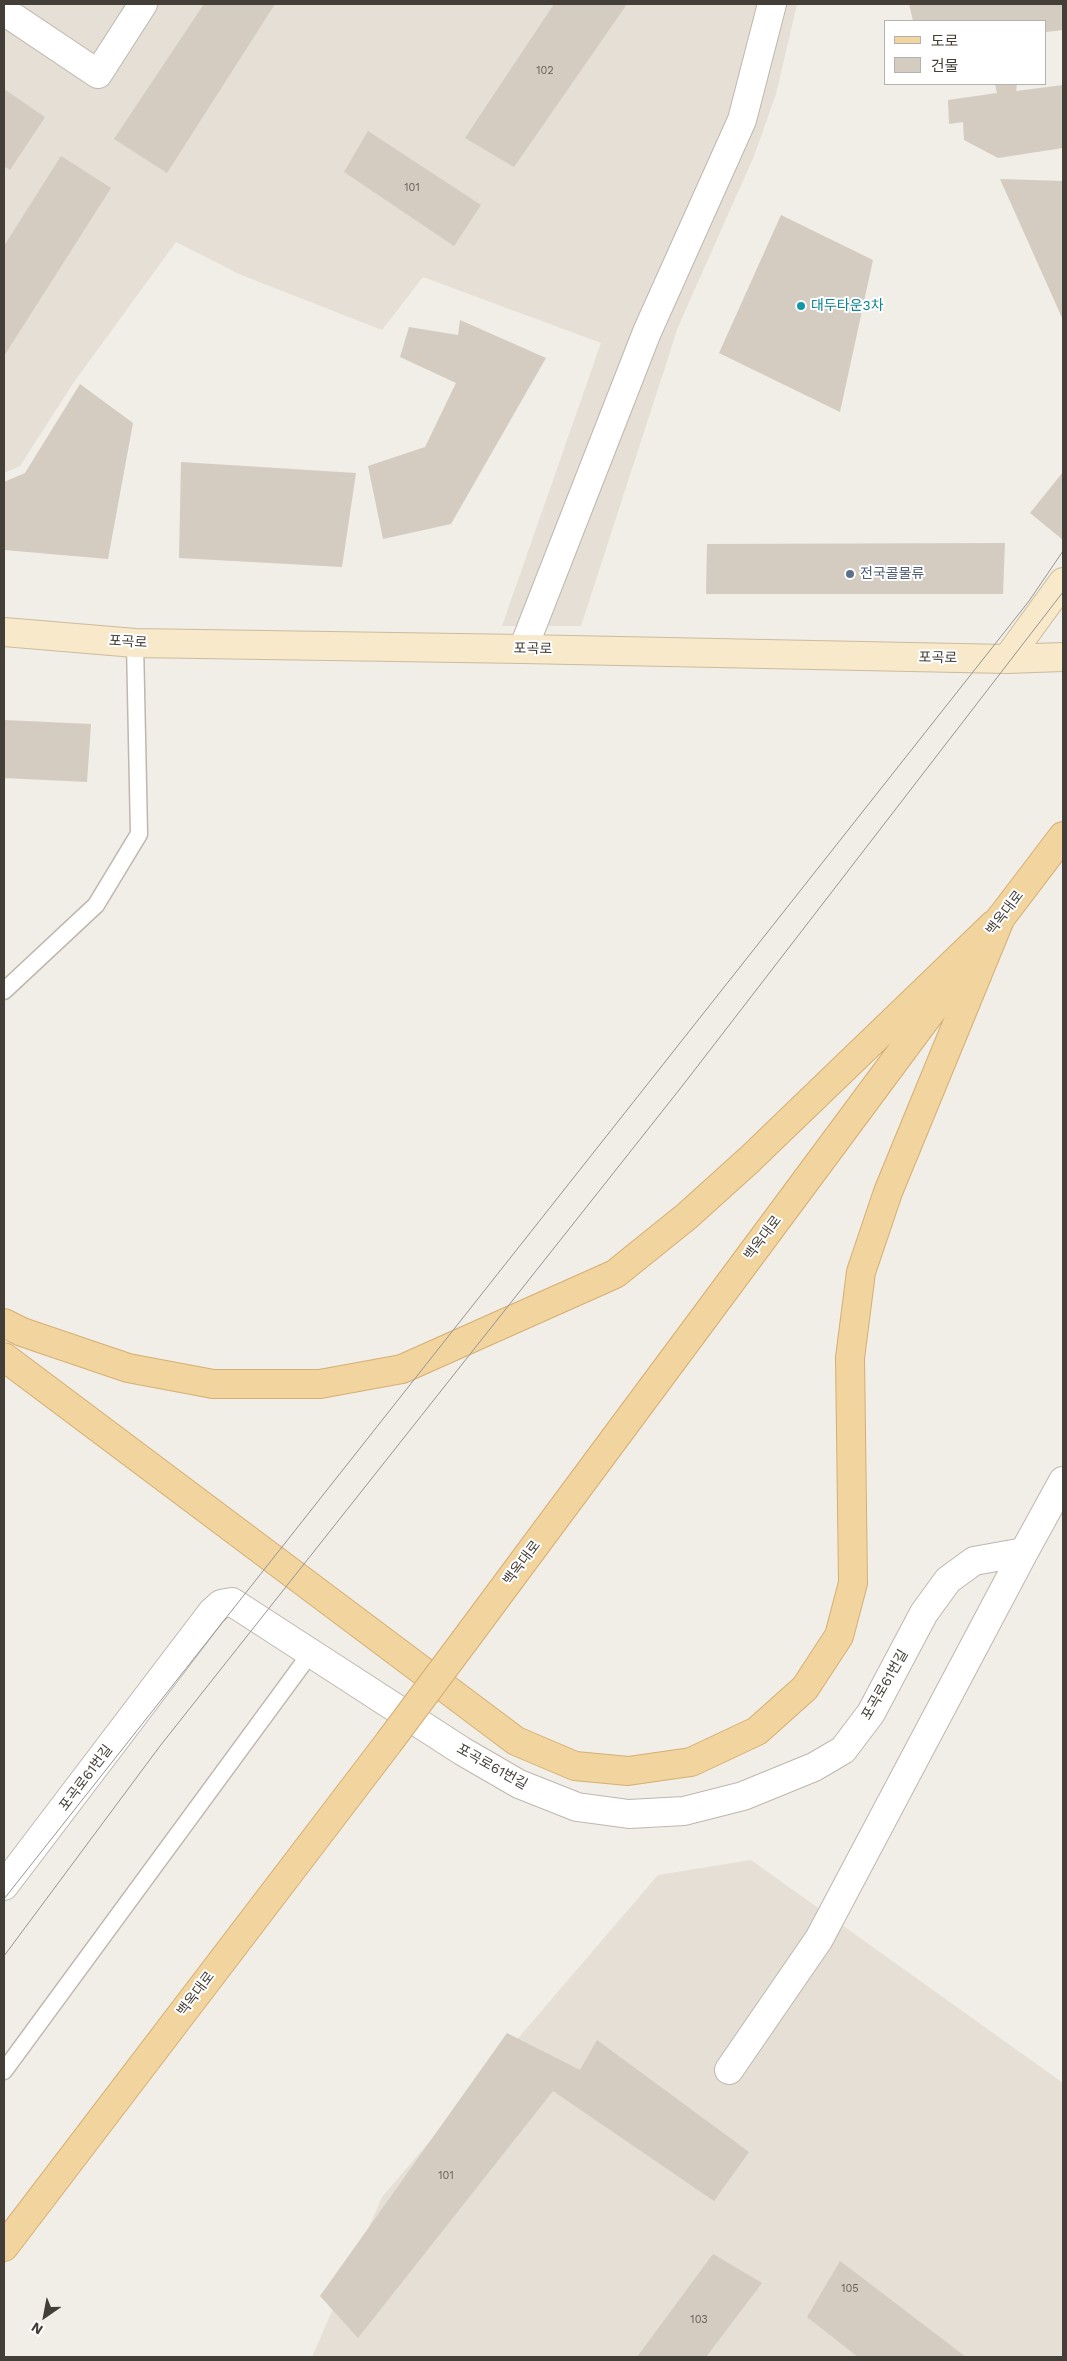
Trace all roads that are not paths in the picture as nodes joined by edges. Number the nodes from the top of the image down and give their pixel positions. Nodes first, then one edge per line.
1 (143, 4) edge
2 (772, 4) edge
3 (4, 11) edge
4 (1063, 582) edge
5 (4, 632) edge
6 (135, 644) junction
7 (523, 649) junction
8 (1063, 657) edge
9 (1007, 659) junction
10 (1063, 836) edge
11 (1001, 917) junction
12 (4, 991) edge
13 (4, 1322) edge
14 (4, 1357) edge
15 (1063, 1481) edge
16 (1024, 1552) junction
17 (310, 1654) junction
18 (6, 1878) edge
19 (729, 2070) dead end
20 (4, 2071) edge
21 (4, 2247) edge

1 - 3 street
2 - 7 street
4 - 9 street
5 - 6 street, 포곡로
6 - 7 street, 포곡로
6 - 12 lane
7 - 9 street, 포곡로
8 - 9 street, 포곡로
10 - 11 main road, 백옥대로
11 - 13 main road
11 - 14 main road
11 - 21 main road, 백옥대로, bridge
15 - 16 street
16 - 17 street, 포곡로61번길
16 - 19 street
17 - 18 street, 포곡로61번길
17 - 20 lane

